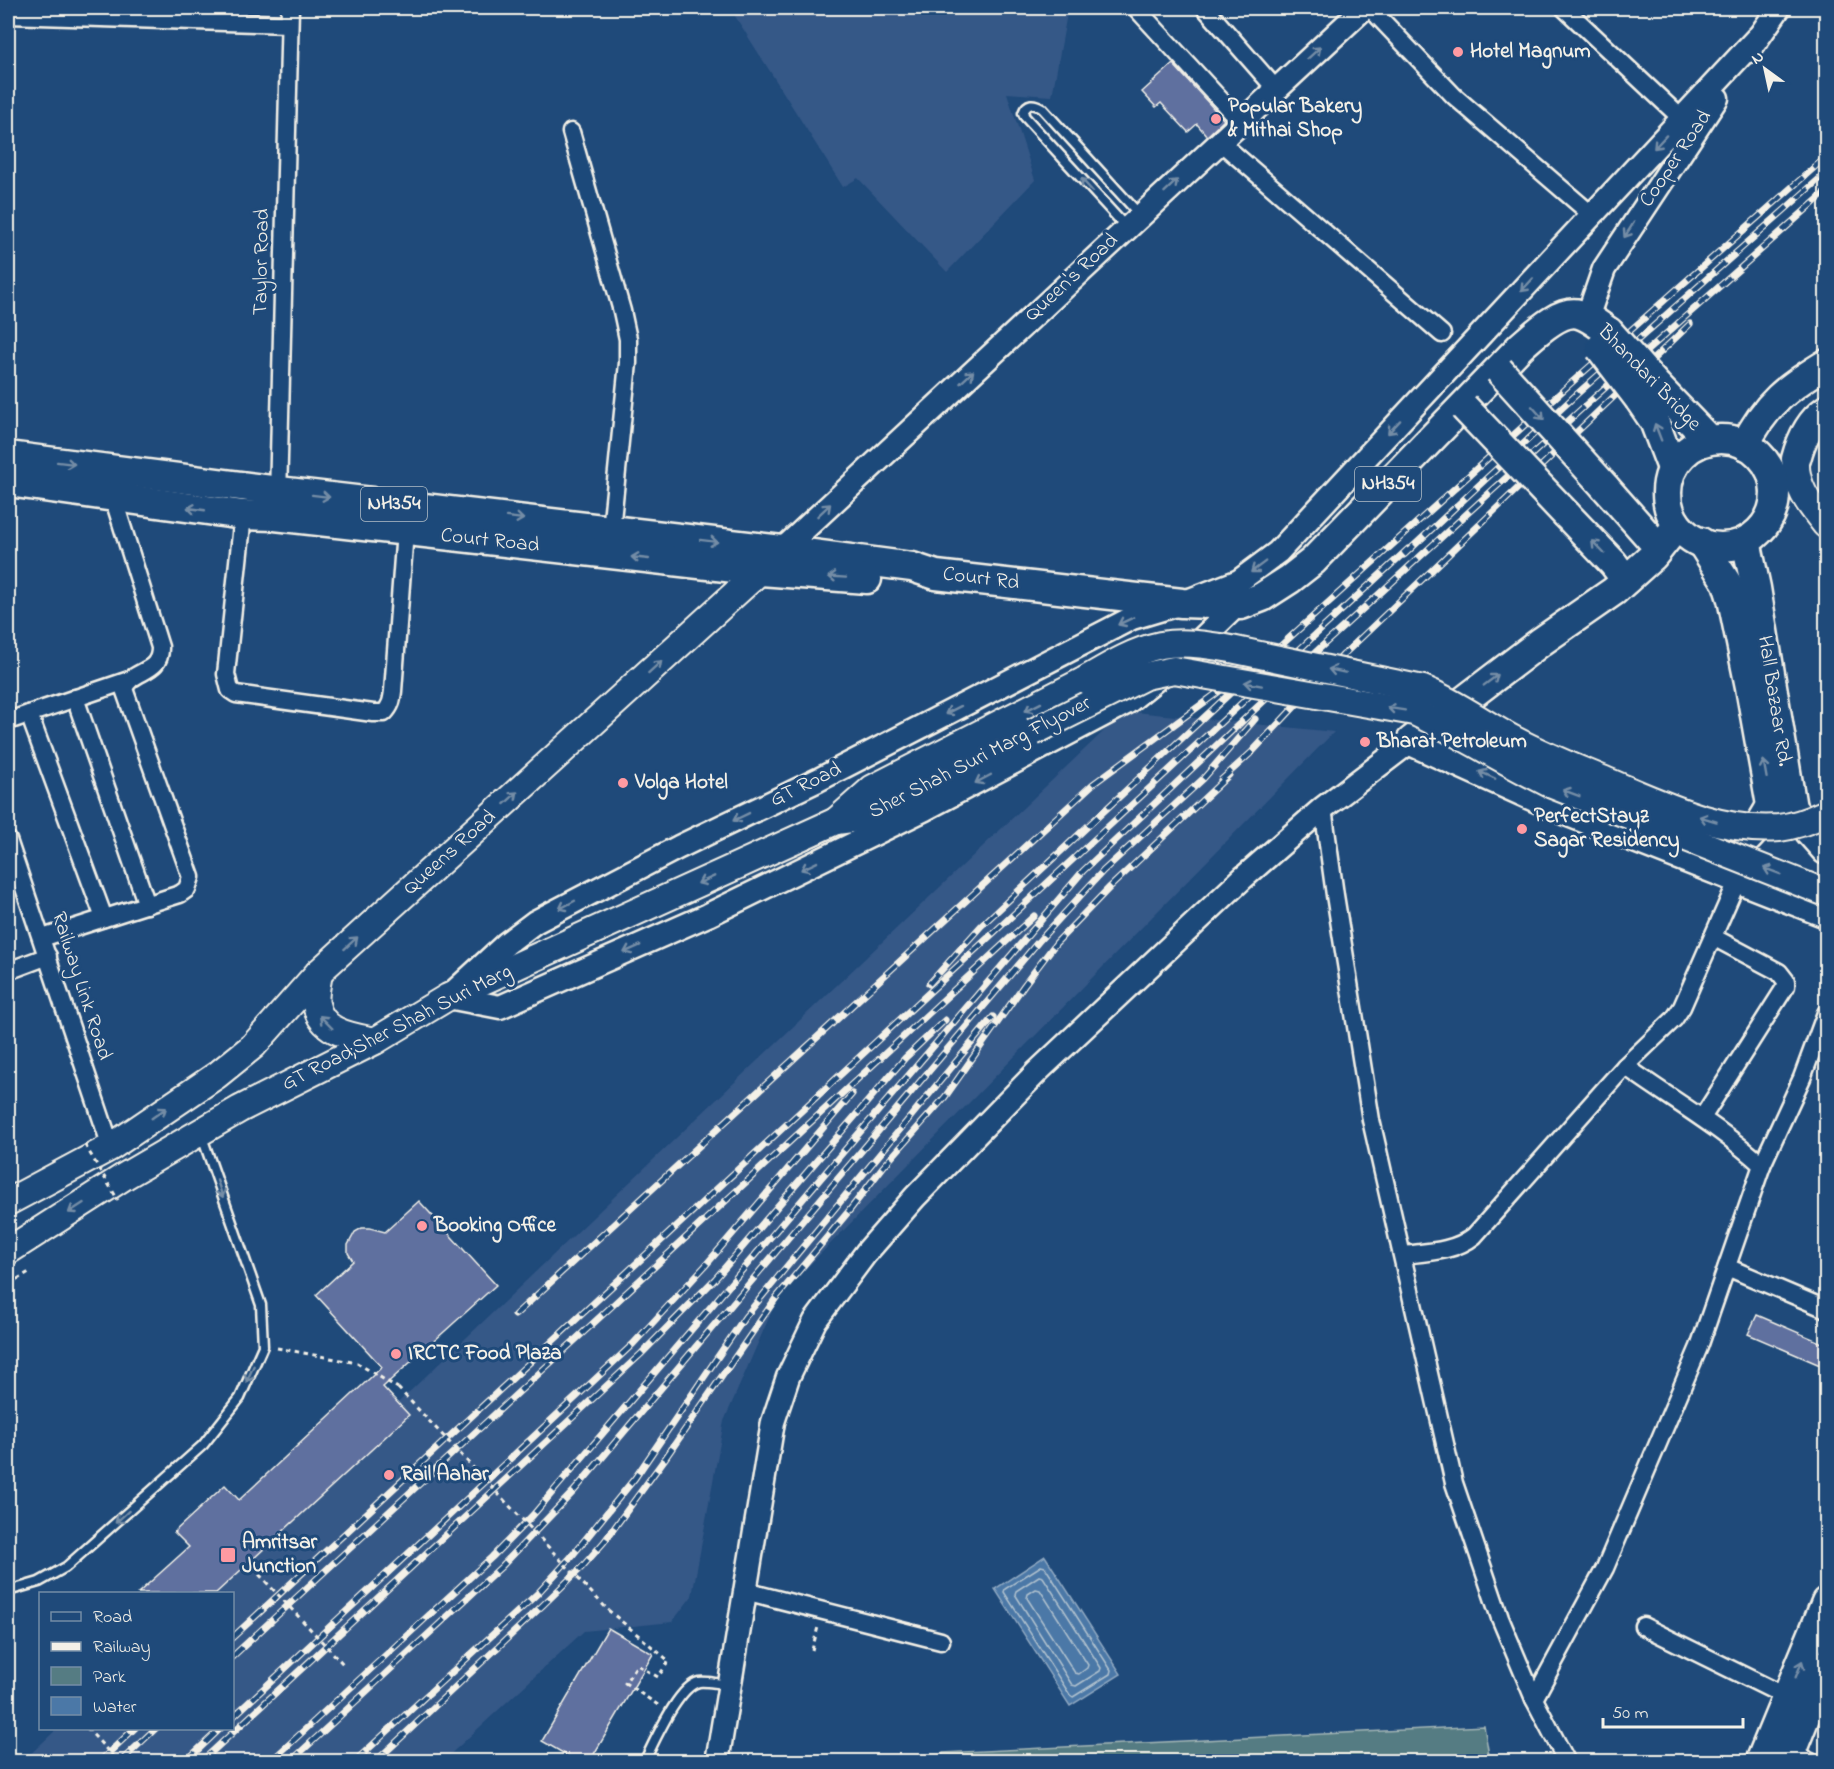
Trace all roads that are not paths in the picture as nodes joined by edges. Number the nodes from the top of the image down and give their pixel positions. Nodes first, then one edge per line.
1 (1136, 8) edge
2 (1205, 8) edge
3 (1364, 8) edge
4 (1370, 8) edge
5 (1564, 8) edge
6 (1779, 8) edge
7 (46, 12) edge
8 (8, 15) edge
9 (290, 16) edge
10 (1758, 38) junction
11 (1275, 88) junction
12 (1682, 119) junction
13 (1240, 121) junction
14 (571, 132) dead end
15 (1219, 141) junction
16 (1592, 215) junction
17 (1133, 221) junction
18 (1598, 331) junction
19 (1442, 334) dead end
20 (1827, 364) edge
21 (1498, 370) junction
22 (1827, 378) edge
23 (1648, 392) junction
24 (1464, 406) junction
25 (1771, 406) junction
26 (1827, 410) edge
27 (1827, 430) edge
28 (1709, 440) junction
29 (1745, 445) junction
30 (8, 456) edge
31 (1796, 459) junction
32 (1672, 468) junction
33 (8, 482) edge
34 (113, 497) junction
35 (277, 503) junction
36 (243, 515) junction
37 (1827, 525) edge
38 (1677, 526) junction
39 (611, 530) junction
40 (405, 531) junction
41 (1746, 541) junction
42 (1701, 542) junction
43 (1659, 549) junction
44 (782, 550) junction
45 (761, 572) junction
46 (936, 574) junction
47 (1626, 580) junction
48 (1182, 603) junction
49 (1239, 605) junction
50 (129, 680) junction
51 (75, 698) junction
52 (29, 714) junction
53 (8, 721) edge
54 (1411, 741) junction
55 (1323, 808) junction
56 (1827, 813) edge
57 (836, 821) junction
58 (8, 840) edge
59 (1827, 850) edge
60 (1728, 873) junction
61 (1827, 893) edge
62 (147, 905) junction
63 (1827, 913) edge
64 (104, 918) junction
65 (1713, 937) junction
66 (42, 938) junction
67 (48, 956) junction
68 (8, 971) edge
69 (319, 972) junction
70 (448, 997) junction
71 (1827, 1014) edge
72 (375, 1041) junction
73 (1625, 1066) junction
74 (217, 1075) junction
75 (240, 1109) junction
76 (1702, 1118) junction
77 (201, 1134) junction
78 (111, 1147) junction
79 (1762, 1165) junction
80 (8, 1202) edge
81 (8, 1251) edge
82 (1402, 1255) junction
83 (1726, 1267) junction
84 (1827, 1309) edge
85 (8, 1591) edge
86 (746, 1592) junction
87 (1827, 1602) edge
88 (1643, 1626) dead end
89 (941, 1641) dead end
90 (1827, 1665) edge
91 (730, 1685) junction
92 (1787, 1697) junction
93 (1534, 1700) junction
94 (1797, 1759) edge
95 (644, 1761) edge
96 (717, 1761) edge
97 (1567, 1761) edge
98 (1760, 1761) edge

1 - 13 street
2 - 11 street
11 -> 3 main road, Queen's Road
4 - 16 street
5 - 12 street
6 - 10 main road, Cooper Road
7 - 8 street
7 - 9 street
9 - 35 street, Taylor Road
10 - 12 main road, GT Road
10 -> 18 main road, Cooper Road
11 - 13 main road, Queen's Road
12 -> 16 main road, GT Road
13 - 15 main road, Queen's Road
14 - 39 street
17 -> 15 main road, Queen's Road
15 - 19 street
16 -> 48 main road, GT Road
17 -> 17 lane
44 -> 17 main road, Queen's Road
18 - 21 highway, Bhandari Bridge / NH354
18 - 23 highway, Bhandari Bridge / NH354, bridge
20 - 25 highway
21 - 24 highway, NH354
21 -> 43 highway, bridge
22 - 25 highway
23 - 28 highway, Bhandari Bridge / NH354
32 -> 23 highway, Bhandari Bridge / NH354
47 -> 24 highway, bridge
24 - 49 highway, NH354
25 - 29 highway
26 - 31 highway
27 - 31 highway
28 - 29 highway
28 - 32 highway
29 - 41 highway
30 -> 35 highway, Court Road / NH354
31 - 37 main road
32 - 38 highway
33 - 34 highway, Court Road / NH354
36 -> 34 highway, Court Road / NH354
34 - 50 street
35 - 36 highway, Court Road / NH354
35 -> 39 highway, Court Road / NH354
35 - 40 highway, Court Road / NH354
36 - 40 street
38 - 42 highway
38 - 43 highway
39 -> 44 highway, Court Road / NH354
45 -> 40 highway, Court Road / NH354
41 - 42 highway
41 - 59 highway, Hall Bazaar Rd.
60 -> 42 highway
43 - 47 highway
44 - 45 main road, Queens Road
44 - 46 highway, Court Rd / NH354
46 -> 45 highway, Court Road / NH354
69 -> 45 main road, Queens Road
46 - 48 highway, Court Rd / NH354
54 -> 47 highway
48 - 49 highway, NH354
48 -> 70 main road, GT Road
49 -> 70 main road
50 - 51 street
50 - 62 street
51 - 52 street
51 - 62 street
52 - 53 street
52 - 64 street
54 - 55 main road
60 -> 54 highway
55 - 82 street
55 - 86 main road
56 -> 57 main road, Sher Shah Suri Marg Flyover, bridge
61 -> 57 main road, Sher Shah Suri Marg Flyover, bridge
57 -> 70 main road, GT Road;Sher Shah Suri Marg
58 - 66 street, Railway Link Road
60 - 63 highway
60 - 65 street
62 - 64 street
64 - 66 street
65 - 73 street
65 - 76 street
66 - 67 street, Railway Link Road
67 - 68 street
67 - 78 street, Railway Link Road
72 -> 69 main road
69 - 74 main road, Queens Road
70 - 72 main road, GT Road;Sher Shah Suri Marg
71 - 79 street
72 - 75 main road, GT Road;Sher Shah Suri Marg
73 - 76 street
73 - 82 street
74 - 75 main road
78 -> 74 main road, Queens Road
75 - 77 main road, GT Road;Sher Shah Suri Marg
76 - 79 street
77 -> 81 main road, GT Road;Sher Shah Suri Marg
77 -> 85 lane
78 - 80 main road
79 - 83 street
82 - 93 street
83 - 84 street
83 - 93 street
86 - 89 street
86 - 91 main road
92 -> 87 highway
88 - 92 street
90 - 94 highway
91 - 95 lane
91 - 96 main road
92 - 98 highway
93 - 97 street

